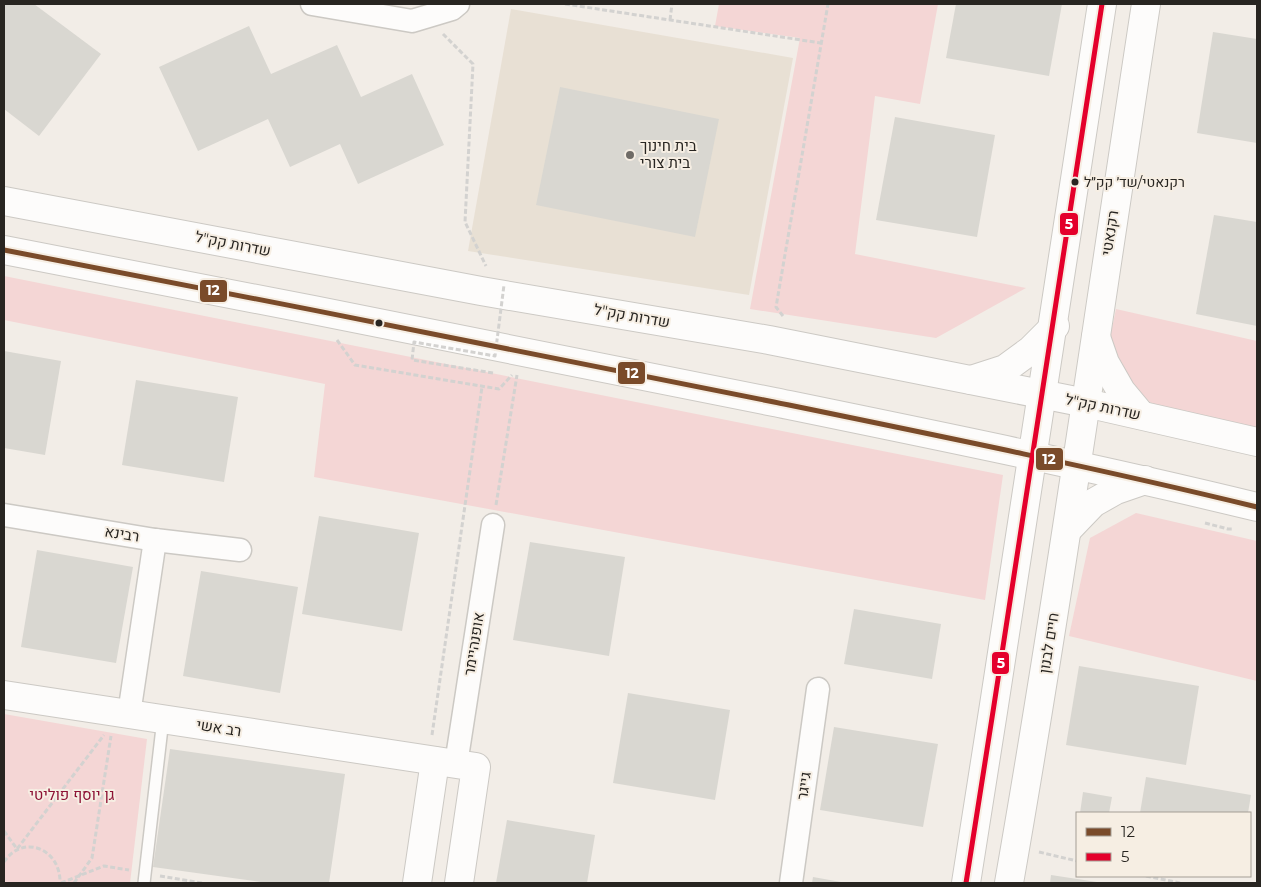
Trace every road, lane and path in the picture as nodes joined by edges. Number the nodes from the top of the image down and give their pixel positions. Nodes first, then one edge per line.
1 (312, 4) edge
2 (458, 4) edge
3 (565, 4) edge
4 (672, 4) edge
5 (828, 4) edge
6 (1102, 4) edge
7 (1146, 4) edge
8 (420, 10) edge
9 (670, 20) junction
10 (821, 43) junction
11 (4, 201) edge
12 (4, 250) edge
13 (486, 266) dead end
14 (504, 285) dead end
15 (785, 319) dead end
16 (1055, 326) junction
17 (332, 334) dead end
18 (1095, 334) junction
19 (492, 374) dead end
20 (971, 380) junction
21 (482, 387) junction
22 (1043, 394) junction
23 (1086, 403) junction
24 (1141, 415) junction
25 (1257, 442) edge
26 (981, 444) junction
27 (1032, 455) junction
28 (1077, 466) junction
29 (1145, 480) junction
30 (1026, 502) junction
31 (1257, 507) edge
32 (4, 514) edge
33 (493, 525) joint
34 (1068, 529) junction
35 (155, 540) junction
36 (240, 550) dead end
37 (818, 689) dead end
38 (4, 695) edge
39 (125, 713) junction
40 (163, 719) junction
41 (440, 762) junction
42 (4, 831) edge
43 (1015, 847) junction
44 (17, 849) junction
45 (1076, 861) edge
46 (4, 862) edge
47 (104, 866) dead end
48 (80, 875) junction
49 (1151, 877) edge
50 (61, 883) edge
51 (74, 883) edge
52 (144, 883) edge
53 (417, 883) edge
54 (459, 883) edge
55 (791, 883) edge
56 (966, 883) edge
57 (1009, 883) edge
58 (1180, 883) edge

1 - 8 street
2 - 8 street
3 - 9 path
4 - 9 path
5 - 10 path
6 - 16 main road
7 - 18 main road, רקנאטי
8 - 13 path
9 - 10 path
10 - 15 path
11 - 20 main road, שדרות קק"ל
12 - 26 main road
14 - 19 path, bridge
16 - 20 main road
16 - 22 main road
17 - 21 path
18 - 23 main road, רקנאטי
18 - 24 main road
20 - 22 main road, שדרות קק"ל
21 - 33 path
21 - 41 path
22 - 23 main road, שדרות קק"ל
22 - 27 main road
23 - 24 main road, שדרות קק"ל
23 - 28 main road, חיים לבנון
24 - 25 main road, שדרות קק"ל
26 - 27 main road
26 - 30 main road
27 - 28 main road
27 - 30 main road
28 - 29 main road
28 - 34 main road, חיים לבנון
29 - 31 main road
29 - 34 main road
30 - 56 main road
32 - 35 street, רבינא
33 - 41 street, אופנהיימר
34 - 43 main road, חיים לבנון
35 - 36 street, רבינא
35 - 39 street
37 - 55 street, גייגר
38 - 39 main road, רב אשי
39 - 40 main road, רב אשי
39 - 44 path
39 - 48 path
40 - 41 main road, רב אשי
40 - 52 lane
41 - 53 main road, אופנהיימר
41 - 54 main road
42 - 44 path
43 - 45 path
43 - 57 main road, חיים לבנון
44 - 46 path
44 - 50 path
47 - 48 path
48 - 50 path
48 - 51 path
49 - 58 path

